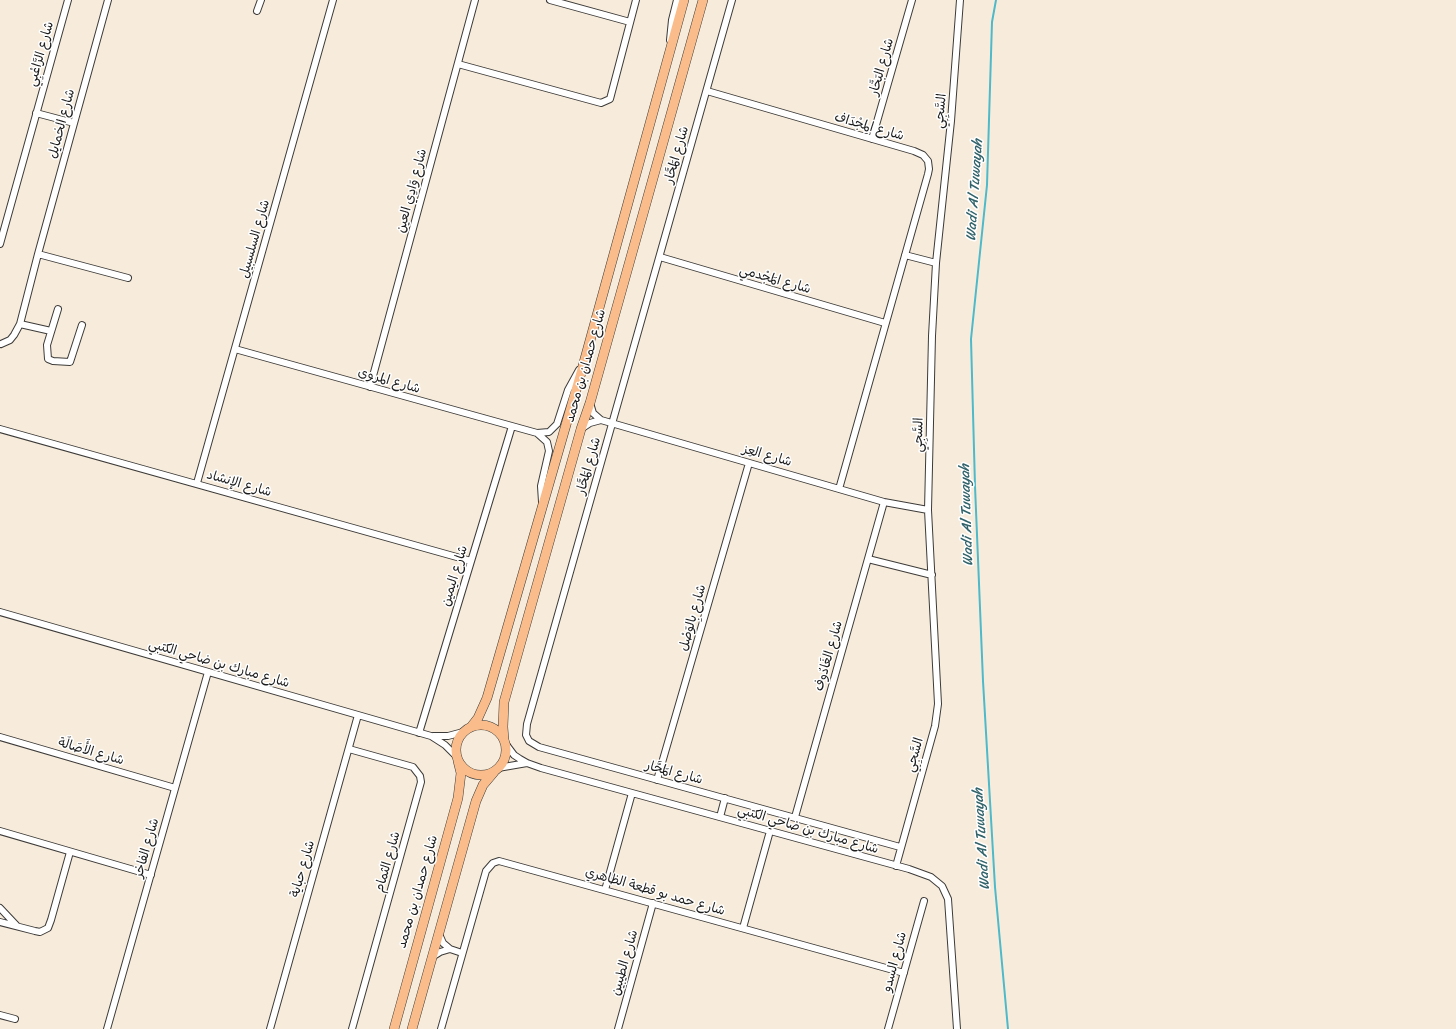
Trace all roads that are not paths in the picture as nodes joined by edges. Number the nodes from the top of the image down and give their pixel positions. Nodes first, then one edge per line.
1 (68, 0) edge
2 (108, 0) edge
3 (261, 0) edge
4 (333, 0) edge
5 (475, 0) edge
6 (550, 0) edge
7 (636, 0) edge
8 (677, 0) edge
9 (684, 0) edge
10 (703, 0) edge
11 (732, 0) edge
12 (912, 0) edge
13 (960, 0) edge
14 (258, 11) dead end
15 (630, 22) junction
16 (671, 48) junction
17 (458, 64) junction
18 (707, 91) junction
19 (36, 113) junction
20 (74, 123) junction
21 (872, 139) junction
22 (0, 244) edge
23 (38, 254) junction
24 (905, 255) junction
25 (660, 257) junction
26 (936, 263) junction
27 (128, 278) dead end
28 (58, 309) dead end
29 (885, 323) junction
30 (20, 324) junction
31 (82, 325) dead end
32 (51, 331) junction
33 (0, 345) edge
34 (235, 349) junction
35 (583, 366) junction
36 (370, 387) junction
37 (590, 403) junction
38 (600, 420) junction
39 (613, 423) junction
40 (512, 426) junction
41 (0, 429) edge
42 (581, 429) junction
43 (537, 434) junction
44 (749, 463) junction
45 (197, 483) junction
46 (839, 489) junction
47 (884, 502) junction
48 (542, 504) junction
49 (928, 510) junction
50 (868, 559) junction
51 (471, 561) junction
52 (932, 575) junction
53 (0, 612) edge
54 (208, 672) junction
55 (358, 715) junction
56 (467, 730) junction
57 (419, 733) junction
58 (431, 736) junction
59 (0, 737) edge
60 (504, 741) junction
61 (349, 749) junction
62 (457, 759) junction
63 (527, 763) junction
64 (496, 770) junction
65 (657, 780) junction
66 (175, 788) junction
67 (632, 793) junction
68 (725, 798) junction
69 (720, 817) junction
70 (795, 817) junction
71 (770, 830) junction
72 (0, 831) edge
73 (900, 847) junction
74 (70, 852) junction
75 (896, 866) junction
76 (151, 875) junction
77 (605, 890) junction
78 (924, 901) dead end
79 (653, 903) junction
80 (0, 908) edge
81 (0, 922) edge
82 (17, 927) junction
83 (743, 928) junction
84 (439, 934) junction
85 (450, 949) junction
86 (462, 953) junction
87 (432, 957) junction
88 (904, 973) junction
89 (0, 1015) edge
90 (15, 1019) dead end
91 (107, 1029) edge
92 (270, 1029) edge
93 (352, 1029) edge
94 (394, 1029) edge
95 (412, 1029) edge
96 (441, 1029) edge
97 (618, 1029) edge
98 (888, 1029) edge
99 (956, 1029) edge

1 - 19 street, شارع الرَّاعْبِي
2 - 20 street, شارع الخمايل
3 - 14 street
4 - 34 street, شارع السلسبيل
5 - 17 street, شارع وَادِي العين
6 - 15 street
7 - 15 street
8 - 16 street
9 - 16 main road, شارع حمدان بن محمد
10 - 37 main road, شارع حمدان بن محمد
11 - 18 street, شارع المَحَّار
12 - 21 street, شارع البَحَّار
13 - 26 street, السَّجِي
15 - 17 street
16 - 35 main road, شارع حمدان بن محمد
17 - 36 street, شارع وَادِي العين
18 - 21 street, شارع المِجْدَاف
18 - 25 street, شارع المَحَّار
19 - 20 street
19 - 22 street, شارع الرَّاعْبِي
20 - 23 street, شارع الخمايل
21 - 24 street, شارع المِجْدَاف
23 - 27 street
23 - 30 street, شارع الخمايل
24 - 26 street
24 - 29 street, شارع المِجْدَاف
25 - 29 street, شارع المَجْدمي
25 - 39 street, شارع المَحَّار
26 - 49 street, السَّجِي
28 - 32 street
29 - 46 street, شارع المِجْدَاف
30 - 32 street
30 - 33 street, شارع الخمايل
31 - 32 street
34 - 36 street, شارع المروى
34 - 45 street, شارع السلسبيل
35 - 43 street
35 - 48 main road, شارع حمدان بن محمد
36 - 40 street, شارع المروى
37 - 38 street
37 - 42 main road, شارع حمدان بن محمد
38 - 39 street, شارع العِز
38 - 42 street
39 - 44 street, شارع العِز
39 - 65 street, شارع المَحَّار
40 - 43 street, شارع المروى
40 - 51 street, شارع اليمين
41 - 45 street, شارع الإنشاد
42 - 60 main road, شارع حمدان بن محمد
43 - 48 street
44 - 46 street, شارع العِز
44 - 65 street, شارع بِالوَصْل
45 - 51 street, شارع الإنشاد
46 - 47 street, شارع العِز
47 - 49 street, شارع العِز
47 - 50 street, شارع الغَادُوف
48 - 56 main road, شارع حمدان بن محمد
49 - 52 street, السَّجِي
50 - 52 street
50 - 70 street, شارع الغَادُوف
51 - 57 street, شارع اليمين
52 - 73 street, السَّجِي
53 - 54 street, شارع مبارك بن ضاحي الكتبي
54 - 55 street, شارع مبارك بن ضاحي الكتبي
54 - 66 street, شارع الفاخر
55 - 57 street, شارع مبارك بن ضاحي الكتبي
55 - 61 street, شارع حباية
56 - 58 street, شارع مبارك بن ضاحي الكتبي
56 - 60 main road
56 - 62 main road
57 - 58 street, شارع مبارك بن ضاحي الكتبي
58 - 62 street, شارع مبارك بن ضاحي الكتبي
59 - 66 street, شارع الأَصَالَة
60 - 63 street, شارع مبارك بن ضاحي الكتبي
60 - 64 main road
61 - 92 street, شارع حباية
61 - 93 street, شارع الثمام
62 - 64 main road
62 - 94 main road, شارع حمدان بن محمد
63 - 64 street, شارع مبارك بن ضاحي الكتبي
63 - 67 street, شارع مبارك بن ضاحي الكتبي
64 - 84 main road
65 - 68 street, شارع المَحَّار
66 - 76 street, شارع الفاخر
67 - 69 street, شارع مبارك بن ضاحي الكتبي
67 - 77 street
68 - 69 street
68 - 70 street, شارع المَحَّار
69 - 71 street, شارع مبارك بن ضاحي الكتبي
70 - 73 street, شارع المَحَّار
71 - 75 street, شارع مبارك بن ضاحي الكتبي
71 - 83 street
72 - 74 street
73 - 75 street, السَّجِي
74 - 76 street
74 - 82 street
75 - 99 street, شارع مبارك بن ضاحي الكتبي
76 - 91 street, شارع الفاخر
77 - 79 street, شارع حمد بو قطعة الظاهري
77 - 86 street, شارع حمد بو قطعة الظاهري
78 - 88 street, شارع السدو
79 - 83 street, شارع حمد بو قطعة الظاهري
79 - 97 street, شارع الطيبين
80 - 82 street
81 - 82 street
83 - 88 street, شارع حمد بو قطعة الظاهري
84 - 85 street
84 - 87 main road
85 - 86 street
85 - 87 street
86 - 96 street, شارع حمد بو قطعة الظاهري
87 - 95 main road
88 - 98 street, شارع السدو
89 - 90 street

